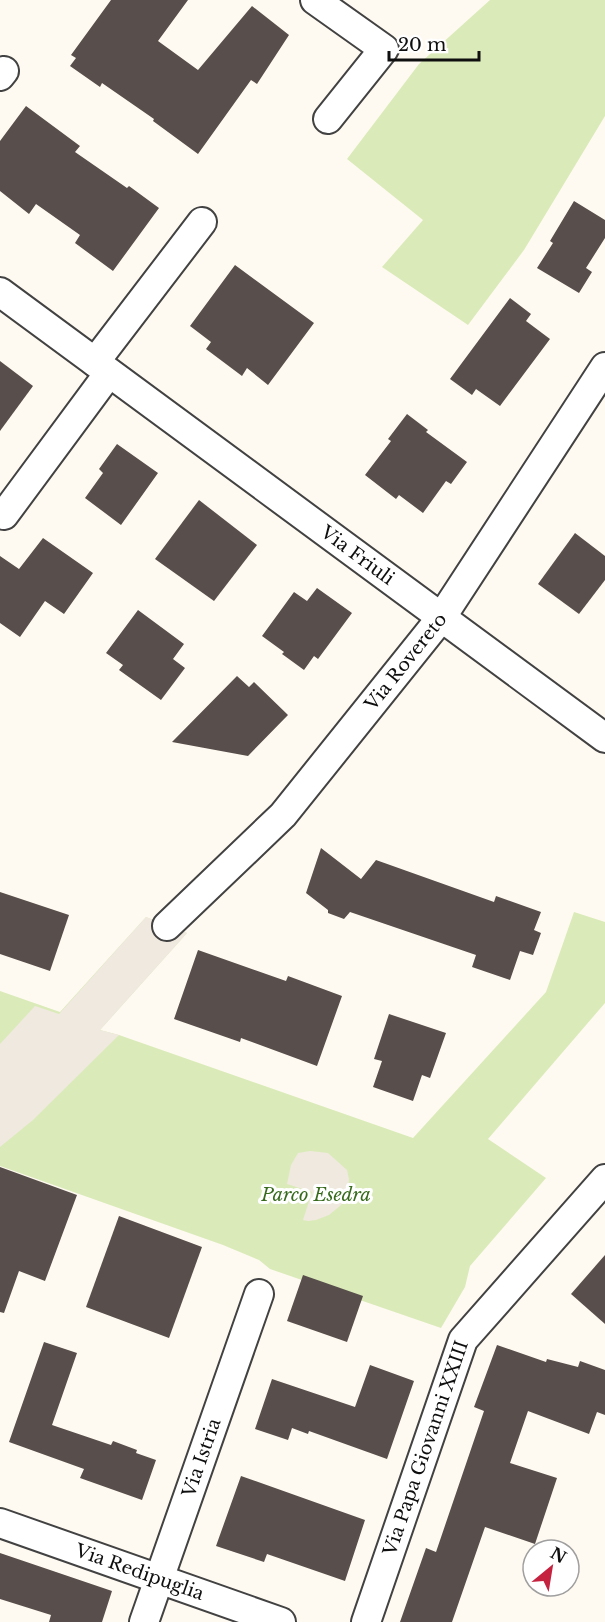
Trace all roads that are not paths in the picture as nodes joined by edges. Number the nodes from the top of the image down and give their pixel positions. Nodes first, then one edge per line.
1 (315, 0) edge
2 (328, 119) dead end
3 (202, 222) dead end
4 (0, 292) edge
5 (605, 367) edge
6 (102, 368) junction
7 (4, 516) dead end
8 (441, 618) junction
9 (605, 738) edge
10 (167, 926) dead end
11 (605, 1179) edge
12 (259, 1294) dead end
13 (0, 1523) edge
14 (160, 1579) junction
15 (144, 1622) edge
16 (281, 1622) edge
17 (366, 1622) edge

1 - 2 street
3 - 6 street
4 - 6 street, Via Friuli
5 - 8 street, Via Rovereto
6 - 7 street
6 - 8 street, Via Friuli
8 - 9 street, Via Friuli
8 - 10 street, Via Rovereto
11 - 17 street, Via Papa Giovanni XXIII
12 - 14 street, Via Istria
13 - 14 street, Via Redipuglia
14 - 15 street, Via Istria
14 - 16 street, Via Redipuglia

